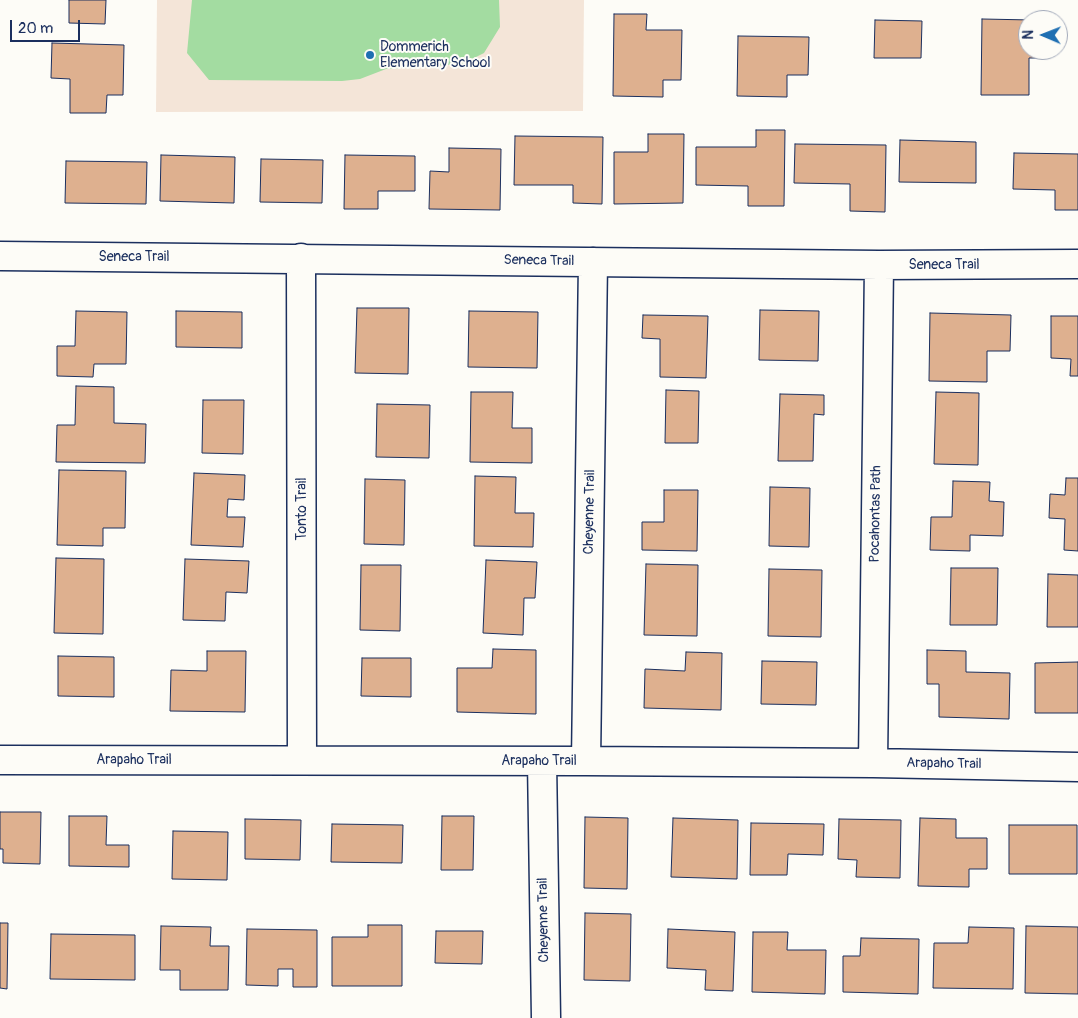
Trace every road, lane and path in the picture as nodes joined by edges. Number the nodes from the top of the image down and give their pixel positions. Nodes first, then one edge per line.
1 (0, 256) edge
2 (302, 258) junction
3 (593, 262) junction
4 (1078, 264) edge
5 (879, 265) junction
6 (0, 760) edge
7 (302, 760) junction
8 (542, 761) junction
9 (586, 761) junction
10 (873, 763) junction
11 (1078, 767) edge
12 (546, 1018) edge

1 - 2 street, Seneca Trail
2 - 3 street, Seneca Trail
2 - 7 street, Tonto Trail
3 - 5 street, Seneca Trail
3 - 9 street, Cheyenne Trail
4 - 5 street, Seneca Trail
5 - 10 street, Pocahontas Path
6 - 7 street, Arapaho Trail
7 - 8 street, Arapaho Trail
8 - 9 street, Arapaho Trail
8 - 12 street, Cheyenne Trail
9 - 10 street, Arapaho Trail
10 - 11 street, Arapaho Trail

